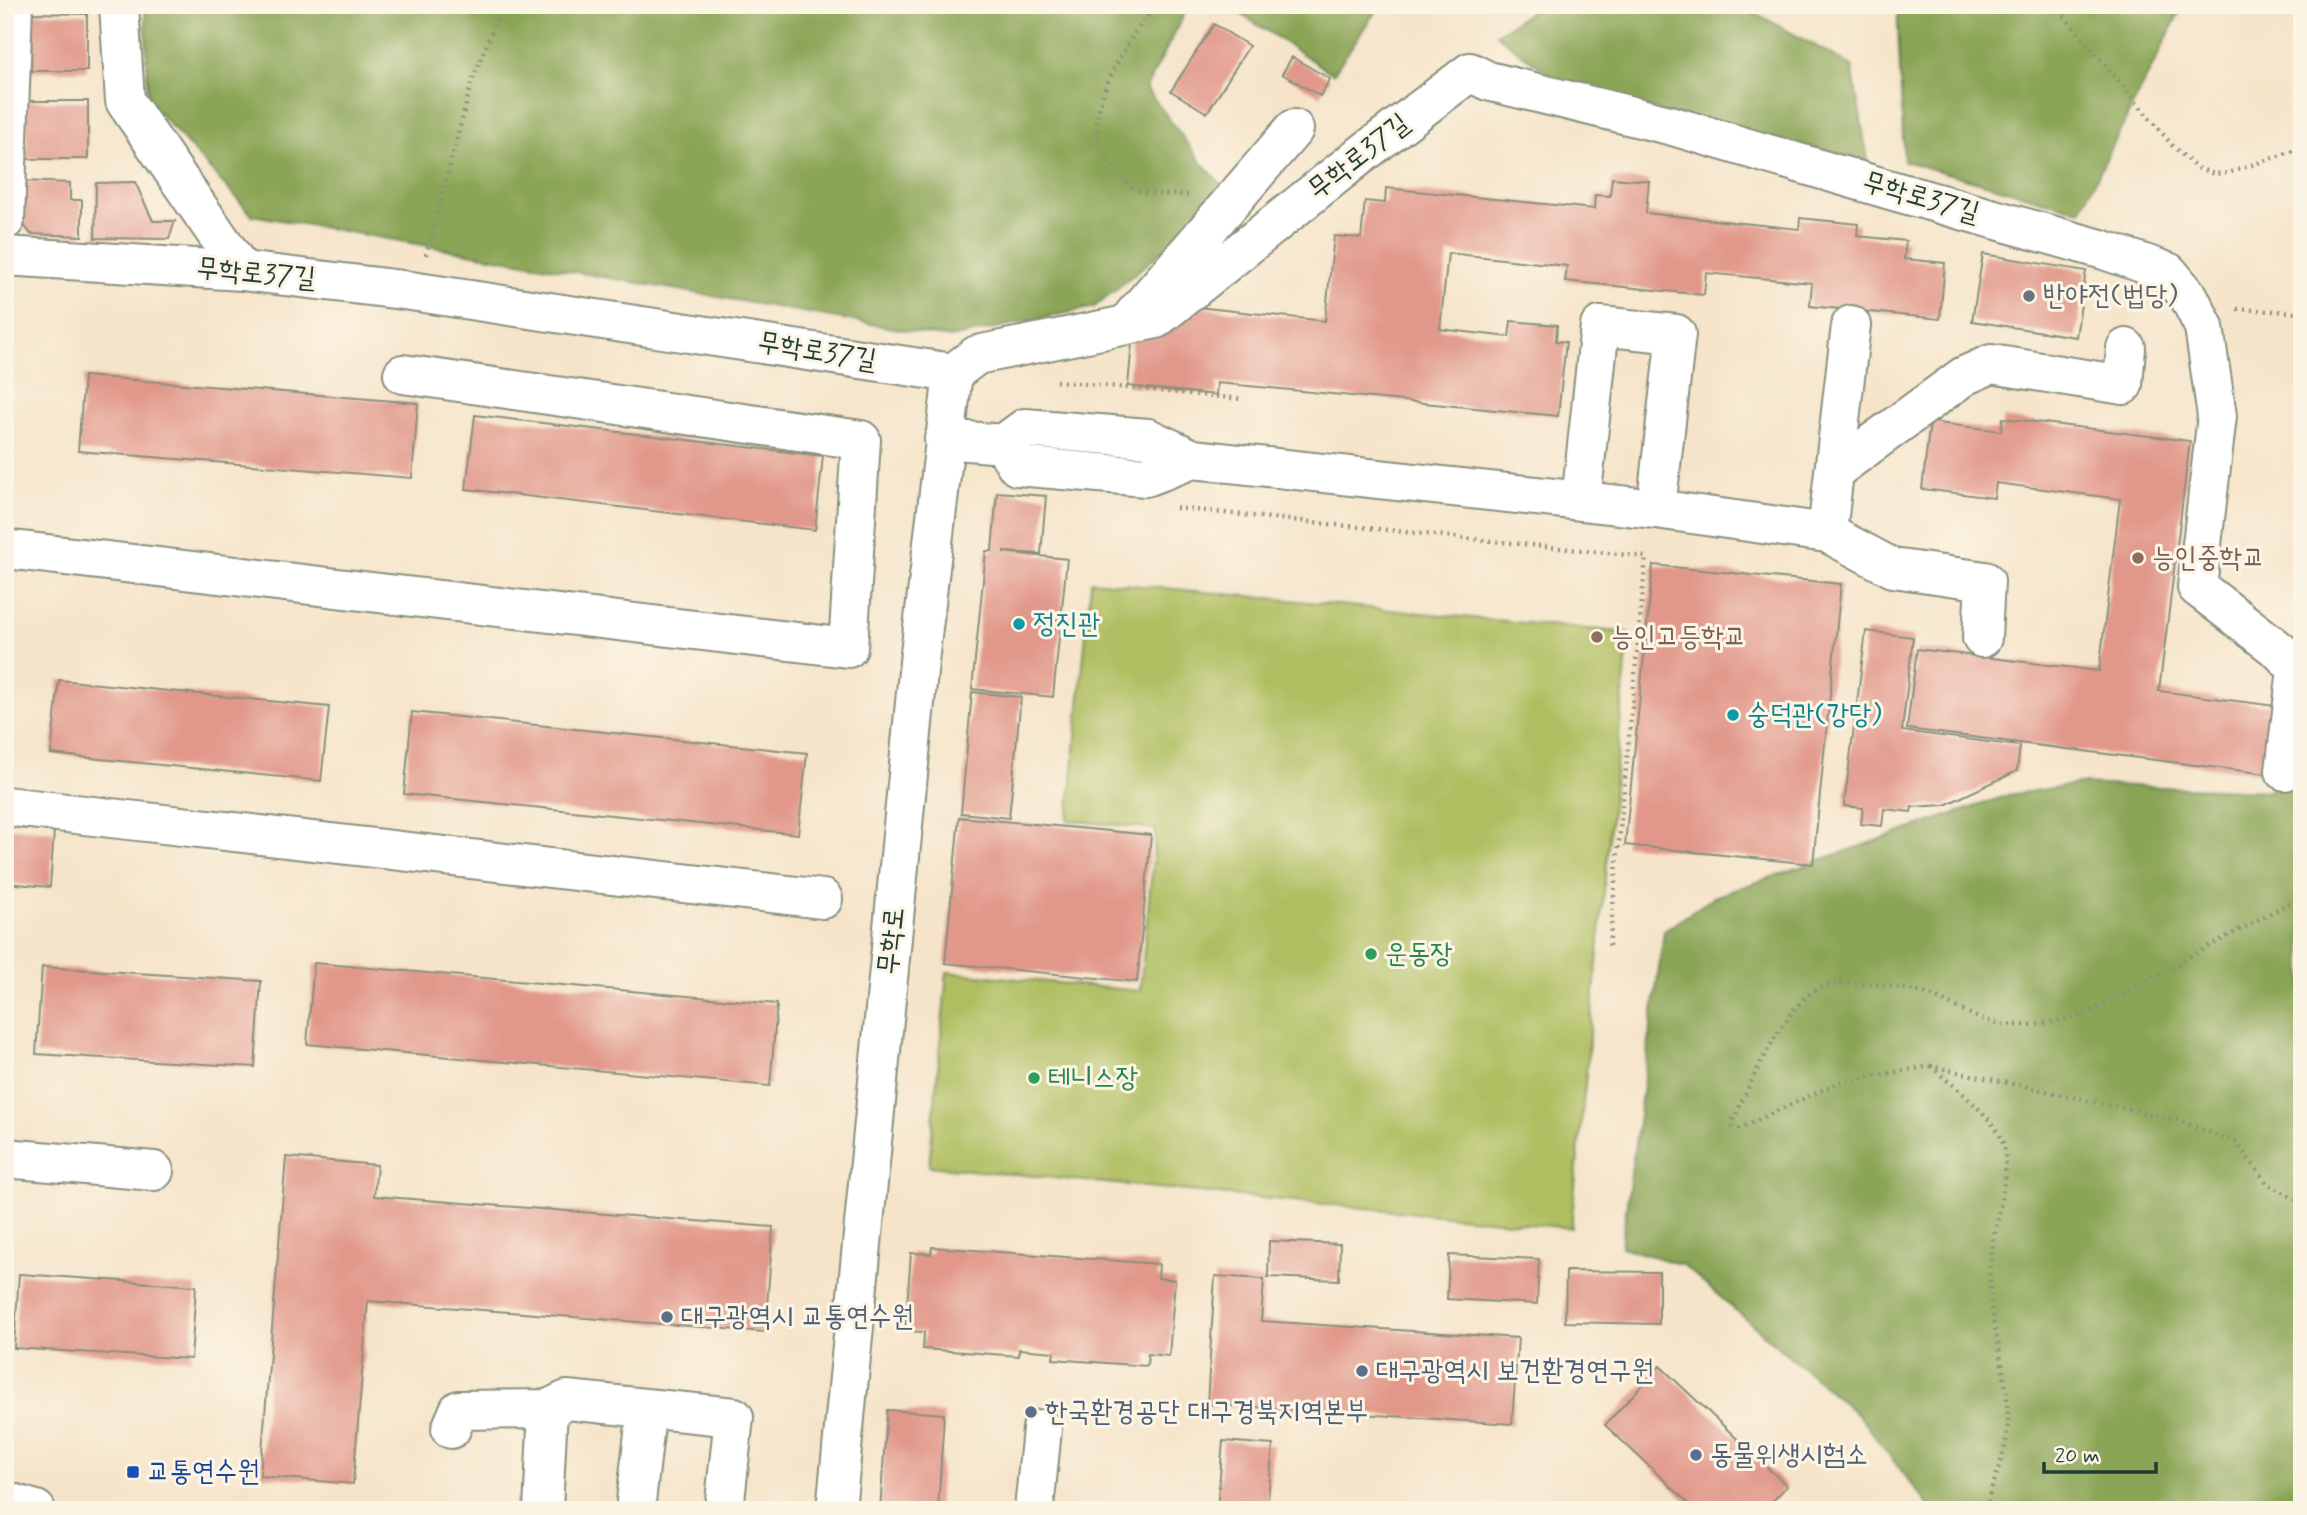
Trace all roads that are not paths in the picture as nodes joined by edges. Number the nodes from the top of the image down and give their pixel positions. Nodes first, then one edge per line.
1 (13, 5) edge
2 (119, 5) edge
3 (1294, 129) dead end
4 (5, 220) edge
5 (5, 256) edge
6 (242, 271) junction
7 (1851, 325) dead end
8 (1125, 326) junction
9 (2126, 348) dead end
10 (953, 373) junction
11 (403, 374) dead end
12 (944, 439) junction
13 (1834, 471) junction
14 (1581, 501) junction
15 (1656, 509) junction
16 (1827, 533) junction
17 (5, 550) edge
18 (1982, 638) dead end
19 (2285, 771) dead end
20 (5, 806) edge
21 (823, 899) dead end
22 (5, 1158) edge
23 (153, 1171) dead end
24 (647, 1408) junction
25 (548, 1409) junction
26 (451, 1429) dead end
27 (1042, 1429) dead end
28 (5, 1501) edge
29 (36, 1510) edge
30 (543, 1510) edge
31 (635, 1510) edge
32 (724, 1510) edge
33 (836, 1510) edge
34 (1034, 1510) edge

1 - 4 street
2 - 6 street
3 - 8 street
5 - 6 street, 무학로37길
6 - 10 street, 무학로37길
7 - 13 street
8 - 10 street, 무학로37길
8 - 19 street, 무학로37길
9 - 13 street
10 - 12 street, 무학로
11 - 17 street
12 - 14 street
12 - 33 street, 무학로
13 - 16 street
14 - 15 street
14 - 15 street
15 - 16 street
16 - 18 street
20 - 21 street
22 - 23 street
24 - 25 street
24 - 31 street
24 - 32 street
25 - 26 street
25 - 30 street
27 - 34 street
28 - 29 street

